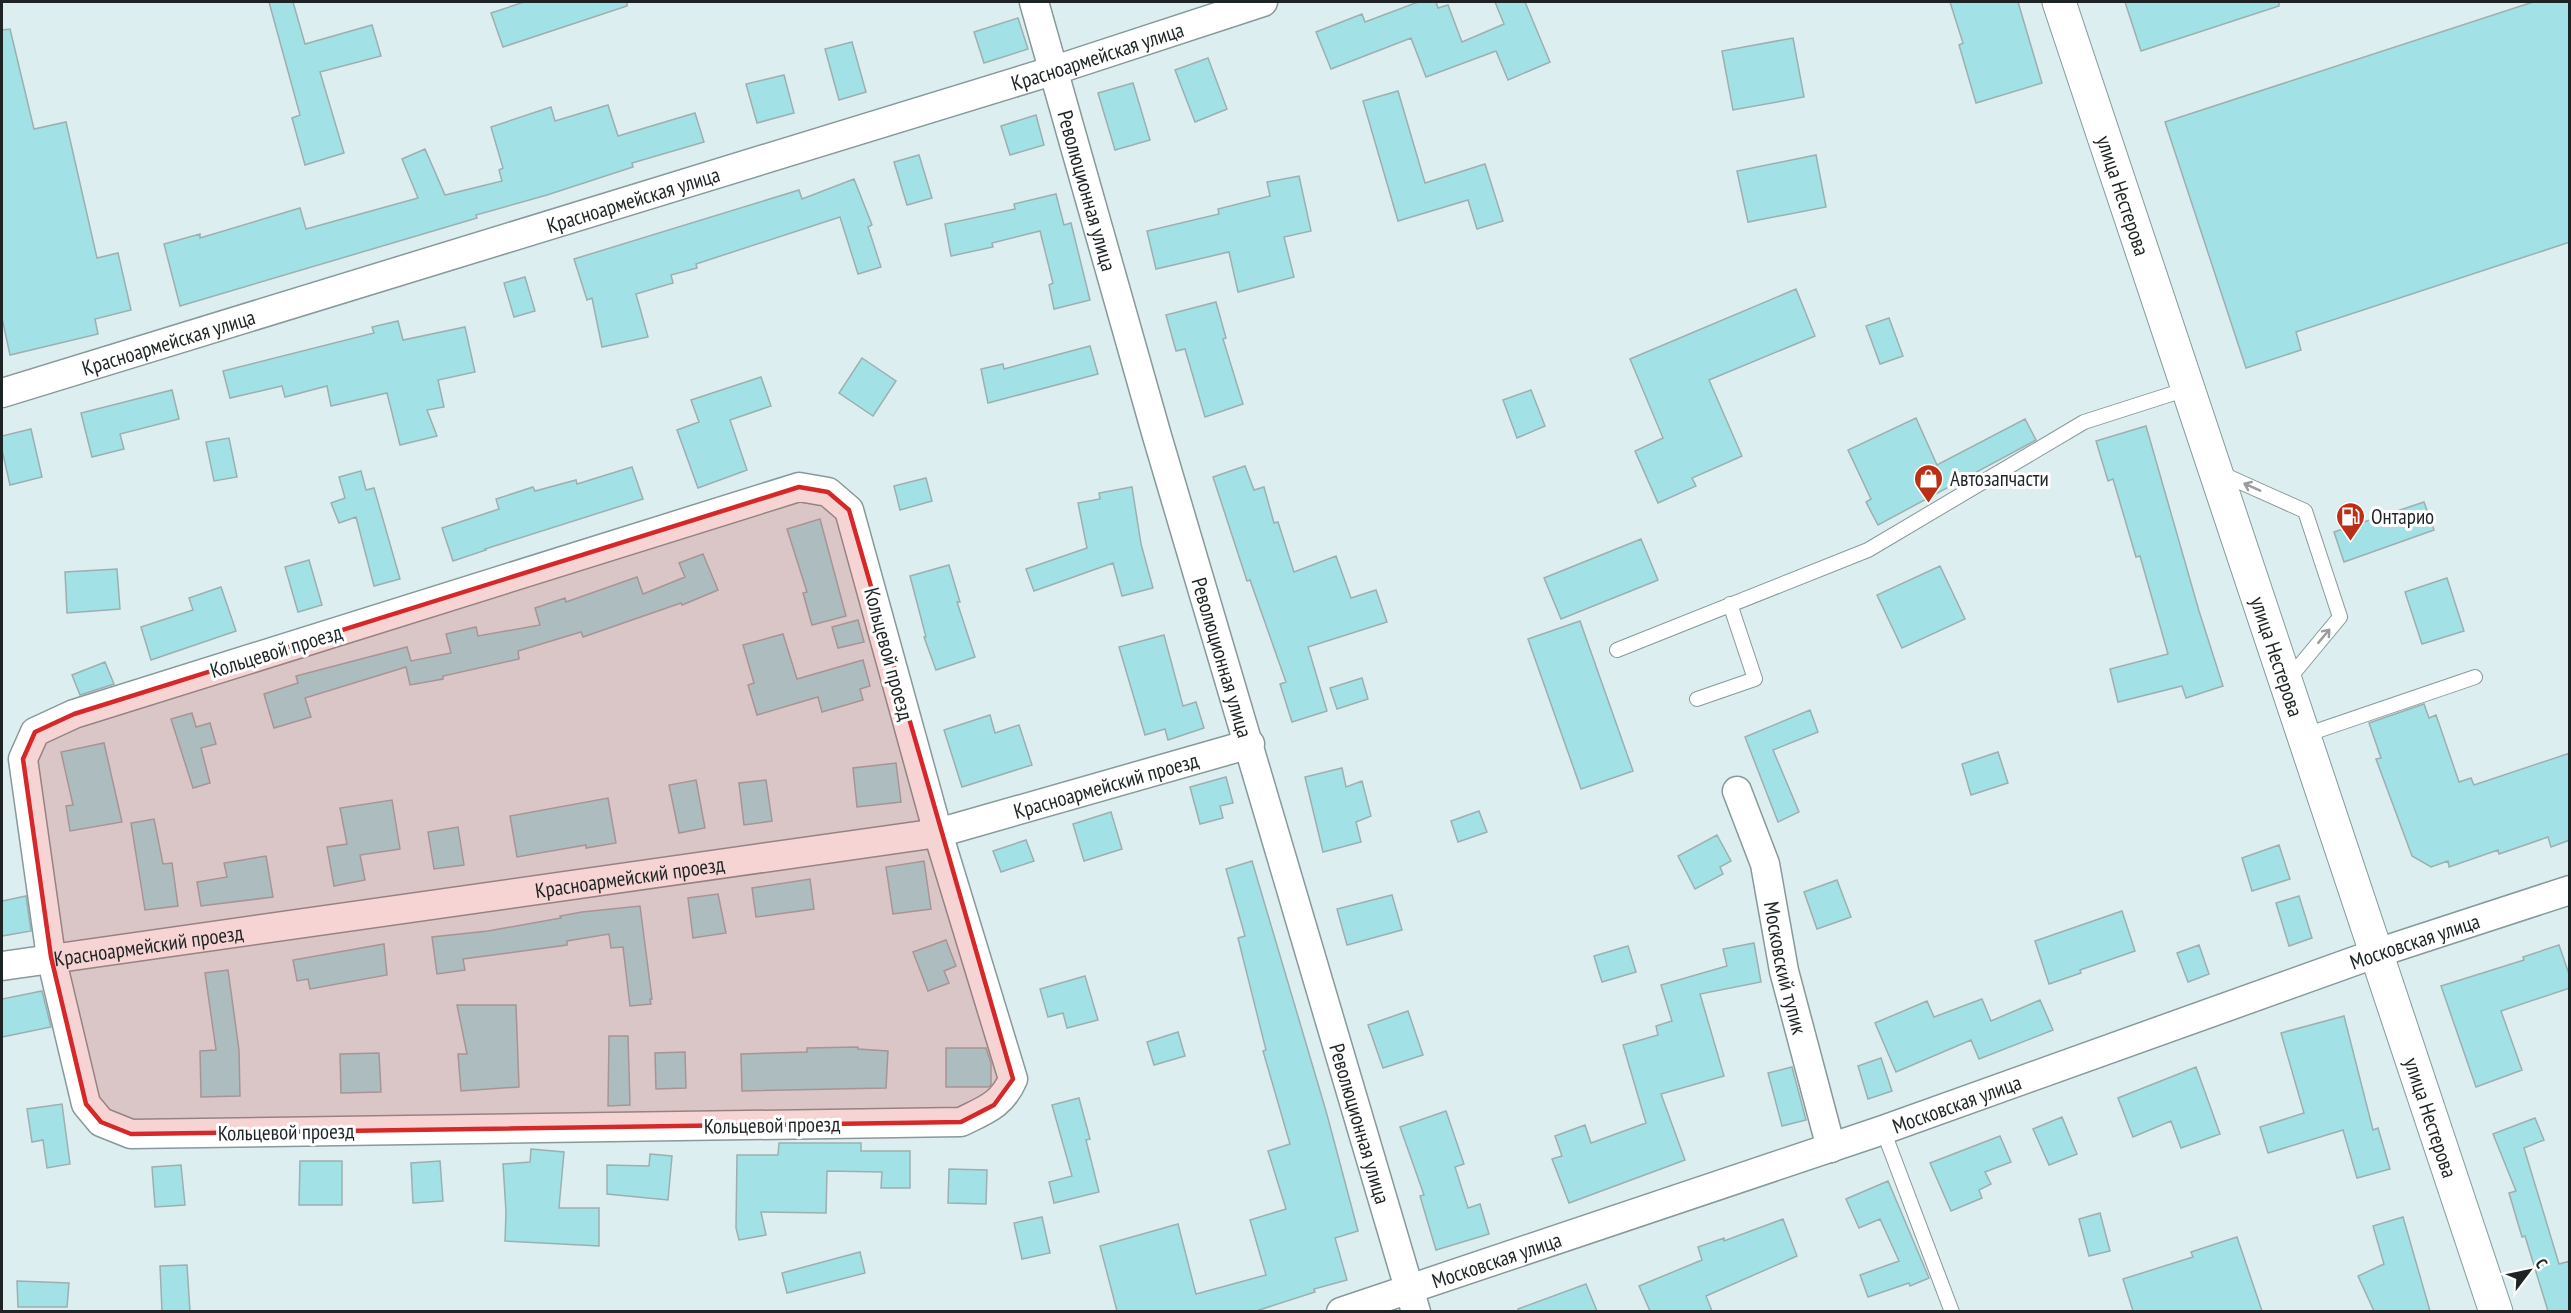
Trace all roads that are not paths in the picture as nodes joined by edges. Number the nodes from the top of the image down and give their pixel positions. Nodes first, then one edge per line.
1 (1034, 2) edge
2 (1263, 2) edge
3 (2059, 2) edge
4 (1055, 70) junction
5 (2190, 388) junction
6 (2, 393) edge
7 (2218, 472) junction
8 (1730, 604) junction
9 (1617, 650) dead end
10 (2475, 676) dead end
11 (2287, 681) junction
12 (1697, 699) dead end
13 (2305, 735) junction
14 (1250, 744) junction
15 (1737, 791) dead end
16 (938, 833) junction
17 (2570, 891) edge
18 (2377, 953) junction
19 (51, 957) junction
20 (2, 966) edge
21 (1883, 1130) junction
22 (1831, 1148) junction
23 (1413, 1301) edge
24 (1341, 1311) edge
25 (1952, 1311) edge
26 (2496, 1311) edge

1 - 4 street, Революционная улица
2 - 4 street, Красноармейская улица
3 - 5 main road, улица Нестерова
4 - 6 street, Красноармейская улица
4 - 14 street, Революционная улица
5 - 7 main road, улица Нестерова
5 - 8 lane
7 - 11 main road, улица Нестерова
11 -> 7 lane
8 - 9 lane
8 - 12 lane
10 - 13 lane
11 - 13 main road, улица Нестерова
13 - 18 main road, улица Нестерова
14 - 16 street, Красноармейский проезд
14 - 23 street, Революционная улица
15 - 22 street, Московский тупик
16 - 19 street, Красноармейский проезд
16 - 19 street, Кольцевой проезд
16 - 19 street, Кольцевой проезд
17 - 18 street, Московская улица
18 - 21 street, Московская улица
18 - 26 main road, улица Нестерова
19 - 20 street, Красноармейский проезд
21 - 22 street, Московская улица
21 - 25 lane
22 - 23 street, Московская улица
23 - 24 street, Московская улица

